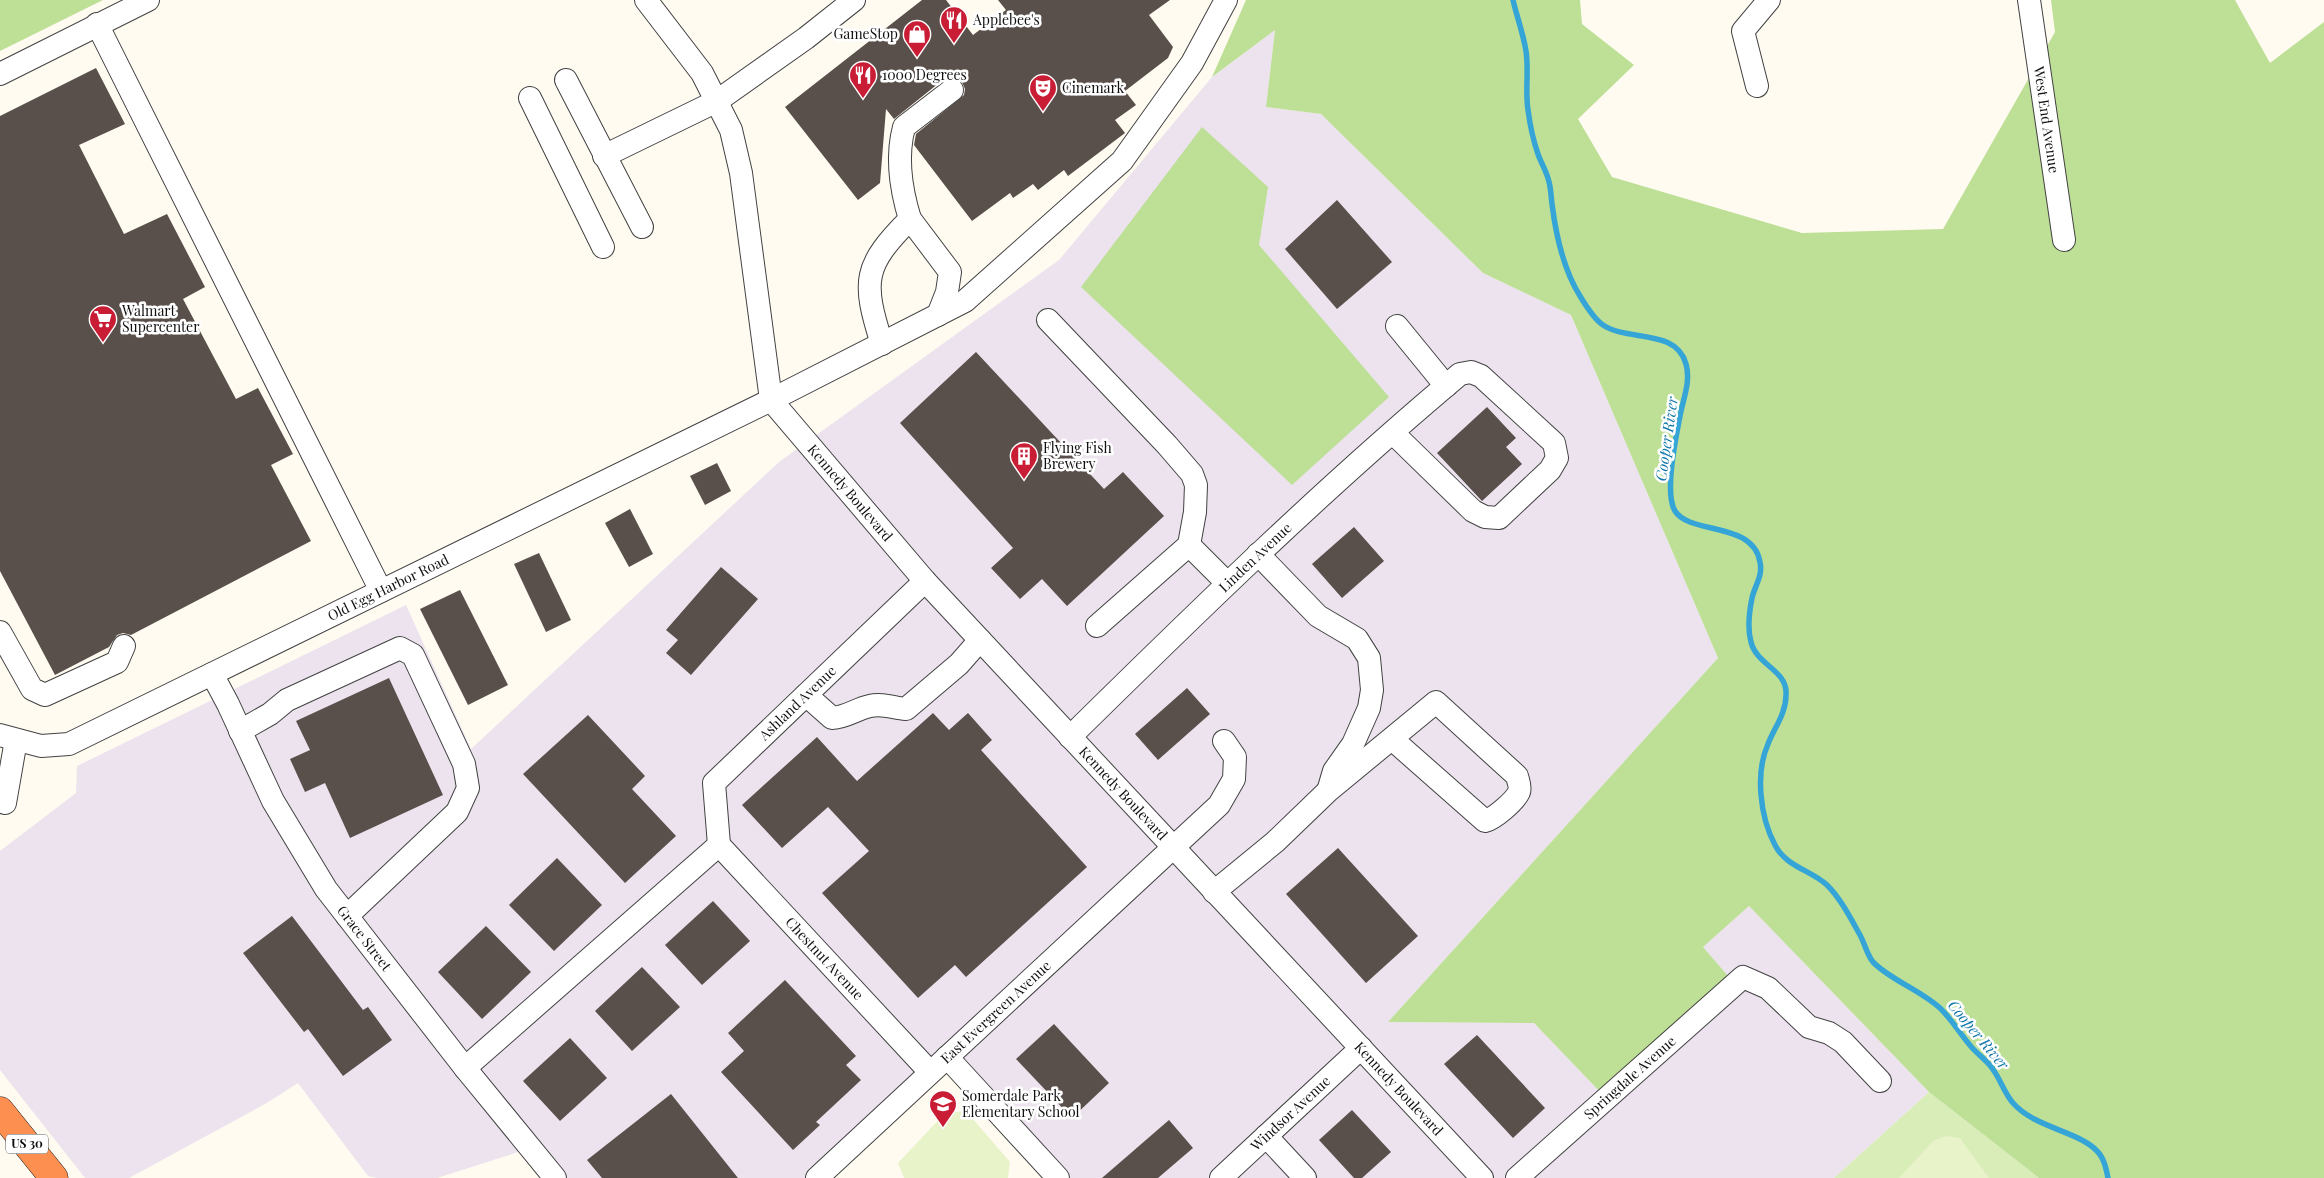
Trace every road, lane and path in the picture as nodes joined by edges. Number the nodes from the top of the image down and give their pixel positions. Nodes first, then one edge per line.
1 (148, 0) edge
2 (646, 0) edge
3 (854, 0) edge
4 (1226, 0) edge
5 (1769, 0) edge
6 (2029, 0) edge
7 (97, 24) junction
8 (0, 74) edge
9 (566, 80) dead end
10 (1756, 86) dead end
11 (952, 90) dead end
12 (530, 98) dead end
13 (717, 101) junction
14 (604, 156) junction
15 (910, 218) junction
16 (642, 227) dead end
17 (2064, 240) dead end
18 (603, 247) dead end
19 (938, 315) junction
20 (1048, 320) dead end
21 (1397, 326) dead end
22 (882, 344) junction
23 (1446, 386) junction
24 (770, 400) junction
25 (1393, 433) junction
26 (1189, 545) junction
27 (1258, 554) junction
28 (925, 581) junction
29 (1227, 583) junction
30 (381, 591) junction
31 (1097, 626) dead end
32 (0, 632) edge
33 (980, 640) junction
34 (124, 646) dead end
35 (212, 674) junction
36 (806, 695) junction
37 (240, 731) junction
38 (1070, 737) junction
39 (8, 738) edge
40 (1392, 739) junction
41 (1224, 741) dead end
42 (1328, 791) junction
43 (5, 803) dead end
44 (720, 845) junction
45 (1175, 848) junction
46 (1214, 892) junction
47 (347, 916) junction
48 (1361, 1048) junction
49 (947, 1057) junction
50 (465, 1068) junction
51 (930, 1072) junction
52 (1880, 1082) dead end
53 (0, 1111) edge
54 (1266, 1136) junction
55 (1229, 1175) edge
56 (54, 1178) edge
57 (555, 1178) edge
58 (817, 1178) edge
59 (1058, 1178) edge
60 (1305, 1178) edge
61 (1482, 1178) edge
62 (1517, 1178) edge

1 - 7 street
2 - 13 street
3 - 13 street
4 - 19 street, Old Egg Harbor Road
5 - 10 street
6 - 17 street, West End Avenue
7 - 8 street
7 - 30 street
9 - 14 street
11 - 15 street
12 - 18 street
13 - 14 street
13 - 24 street
14 - 16 street
15 - 19 street
15 - 22 street
19 - 22 street, Old Egg Harbor Road
20 - 26 street
21 - 23 street
22 - 24 street, Old Egg Harbor Road
23 - 25 street, Linden Avenue
23 - 25 street, Linden Avenue
24 - 28 street, Kennedy Boulevard
24 - 30 street, Old Egg Harbor Road
25 - 27 street, Linden Avenue
26 - 29 street
26 - 31 street
27 - 29 street, Linden Avenue
27 - 42 street
28 - 33 street, Kennedy Boulevard
28 - 36 street, Ashland Avenue
29 - 38 street, Linden Avenue
30 - 35 street, Old Egg Harbor Road
32 - 34 street
33 - 36 street
33 - 38 street, Kennedy Boulevard
35 - 37 street, Grace Street
35 - 39 street, Old Egg Harbor Road
36 - 44 street, Ashland Avenue
37 - 47 street, Grace Street
37 - 47 street
38 - 45 street, Kennedy Boulevard
39 - 43 street
40 - 40 street
40 - 42 street
41 - 45 street, East Evergreen Avenue
42 - 46 street
44 - 50 street
44 - 51 street, Chestnut Avenue
45 - 46 street, Kennedy Boulevard
45 - 49 street, East Evergreen Avenue
46 - 48 street, Kennedy Boulevard
47 - 50 street, Grace Street
48 - 54 street, Windsor Avenue
48 - 61 street, Kennedy Boulevard
49 - 51 street, East Evergreen Avenue
49 - 59 street
50 - 57 street, Grace Street
51 - 58 street, East Evergreen Avenue
52 - 62 street, Springdale Avenue
53 - 56 highway, US 30
54 - 55 street, Windsor Avenue
54 - 60 street

